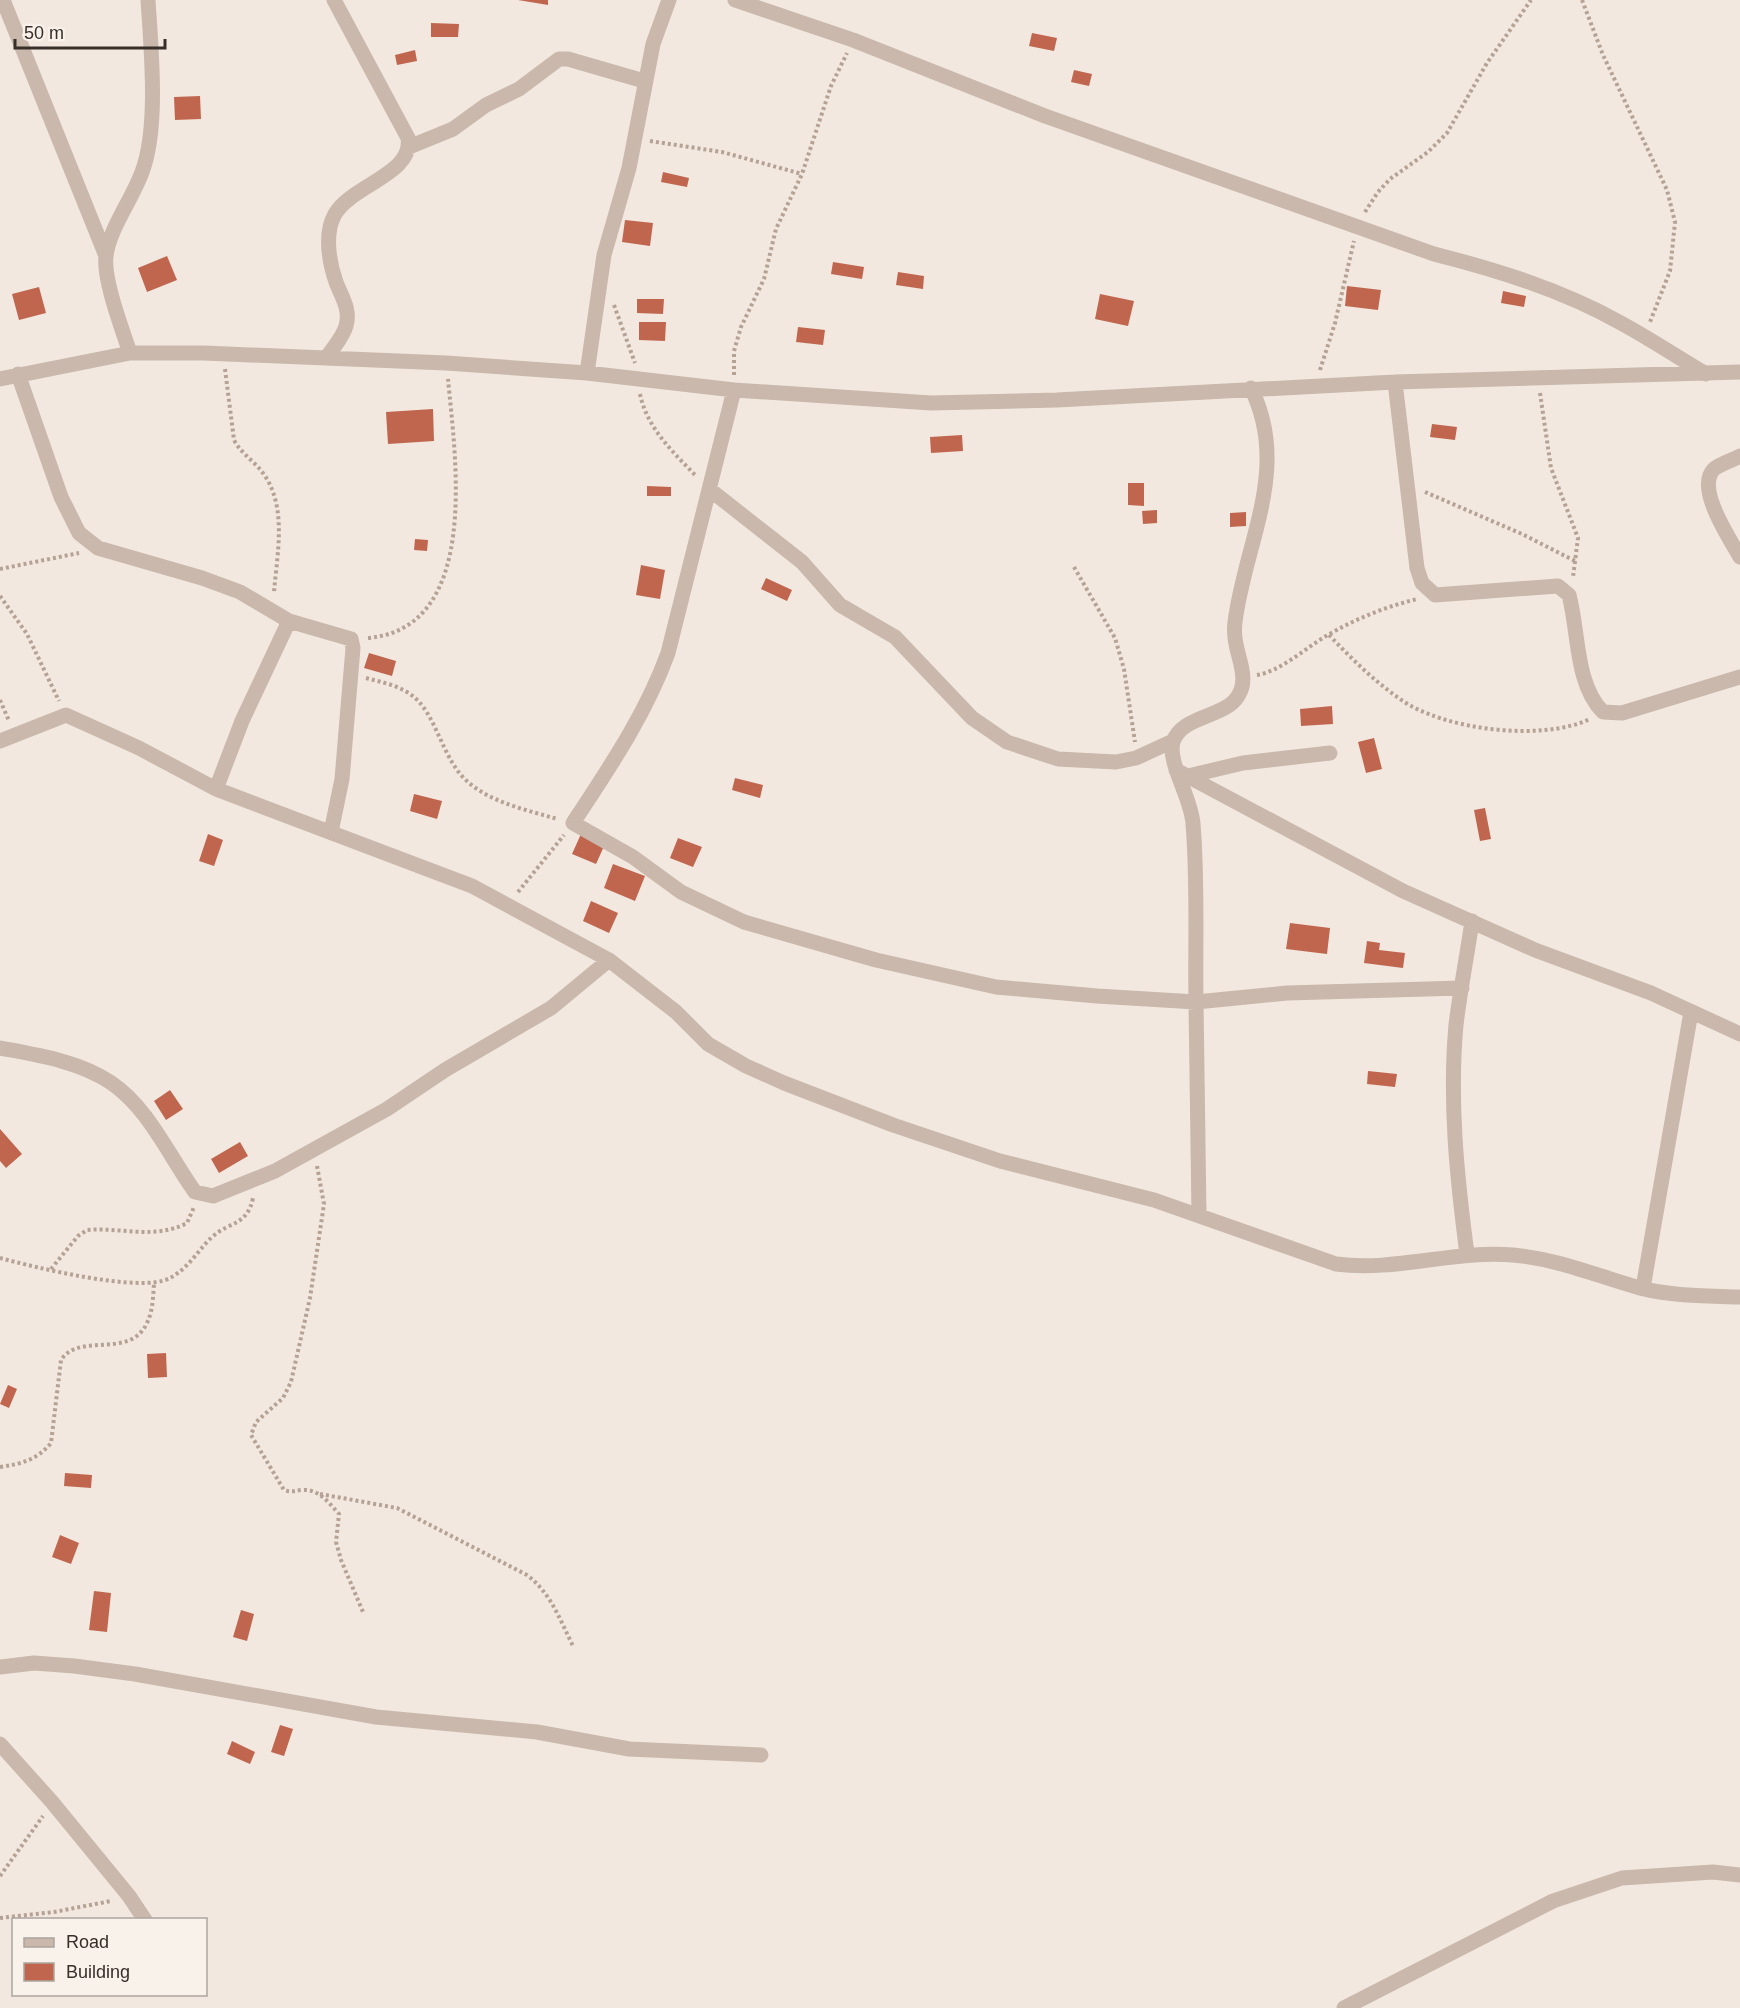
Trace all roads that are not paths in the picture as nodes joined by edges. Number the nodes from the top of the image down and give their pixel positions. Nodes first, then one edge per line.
1 (3, 0) edge
2 (147, 0) edge
3 (334, 0) edge
4 (669, 0) edge
5 (735, 0) edge
6 (644, 81) junction
7 (409, 147) junction
8 (106, 256) junction
9 (130, 353) junction
10 (327, 357) junction
11 (1740, 372) edge
12 (587, 373) junction
13 (18, 374) junction
14 (1706, 374) junction
15 (0, 379) edge
16 (1395, 382) junction
17 (1251, 388) junction
18 (734, 390) junction
19 (1740, 456) edge
20 (709, 489) junction
21 (1740, 554) edge
22 (289, 621) junction
23 (1740, 677) edge
24 (0, 741) edge
25 (1173, 741) junction
26 (1330, 753) dead end
27 (1182, 773) junction
28 (216, 789) junction
29 (331, 832) junction
30 (1472, 921) junction
31 (609, 960) junction
32 (1461, 988) junction
33 (1196, 1002) junction
34 (1691, 1012) junction
35 (1740, 1035) edge
36 (0, 1048) edge
37 (1199, 1215) junction
38 (1467, 1254) junction
39 (1643, 1288) junction
40 (1740, 1297) edge
41 (0, 1667) edge
42 (0, 1744) edge
43 (761, 1755) dead end
44 (1740, 1875) edge
45 (144, 1918) edge
46 (1344, 2008) edge

1 - 8 street
2 - 8 street
3 - 7 street
4 - 6 street
5 - 14 street
6 - 7 street
6 - 12 street
7 - 10 street
8 - 9 street
9 - 10 street
9 - 13 street
10 - 12 street
11 - 14 street
12 - 18 street
13 - 15 street
13 - 22 street
14 - 16 street
16 - 17 street
16 - 23 street
17 - 18 street
17 - 25 street
18 - 20 street
19 - 21 street
20 - 25 street
20 - 33 street
22 - 28 street
22 - 29 street
24 - 28 street
25 - 27 street
26 - 27 street
27 - 30 street
27 - 33 street
28 - 29 street
29 - 31 street
30 - 32 street
30 - 34 street
31 - 36 street
31 - 37 street
32 - 33 street
32 - 38 street
33 - 37 street
34 - 35 street
34 - 39 street
37 - 38 street
38 - 39 street
39 - 40 street
41 - 43 street
42 - 45 street
44 - 46 street

